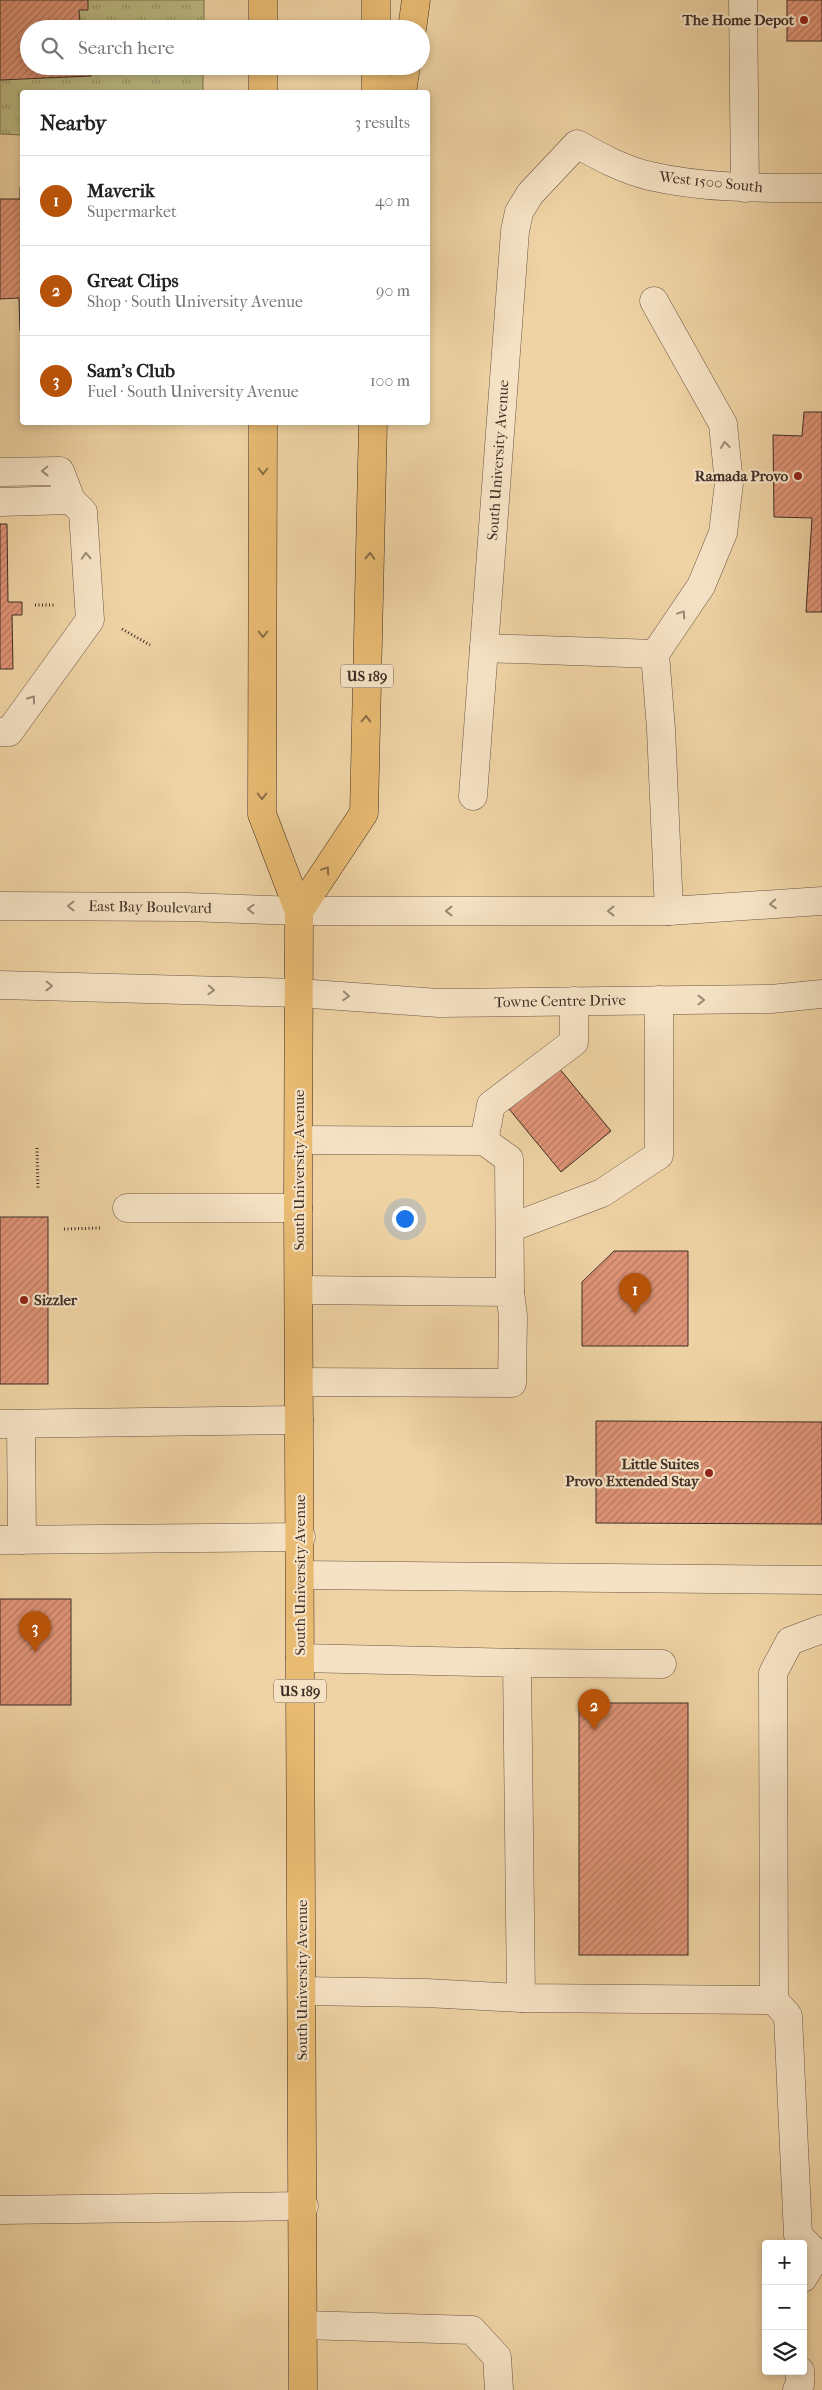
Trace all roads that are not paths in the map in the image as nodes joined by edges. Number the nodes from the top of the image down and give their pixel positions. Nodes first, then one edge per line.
1 (263, 0) edge
2 (376, 0) edge
3 (416, 0) edge
4 (743, 0) edge
5 (263, 20) edge
6 (376, 20) edge
7 (413, 20) edge
8 (263, 75) edge
9 (376, 75) edge
10 (405, 75) edge
11 (263, 90) edge
12 (376, 90) edge
13 (402, 90) edge
14 (577, 144) joint
15 (746, 188) junction
16 (822, 188) edge
17 (654, 301) dead end
18 (263, 425) edge
19 (373, 425) edge
20 (0, 472) edge
21 (71, 500) junction
22 (0, 502) edge
23 (484, 648) junction
24 (655, 654) junction
25 (0, 732) edge
26 (473, 796) dead end
27 (822, 900) edge
28 (0, 906) edge
29 (299, 911) junction
30 (669, 911) junction
31 (0, 985) edge
32 (298, 993) junction
33 (822, 994) edge
34 (659, 1000) junction
35 (574, 1002) junction
36 (299, 1140) junction
37 (484, 1141) junction
38 (127, 1208) dead end
39 (298, 1208) junction
40 (510, 1228) junction
41 (299, 1290) junction
42 (510, 1292) junction
43 (299, 1382) junction
44 (299, 1420) junction
45 (10, 1424) edge
46 (301, 1537) junction
47 (11, 1540) edge
48 (300, 1575) junction
49 (822, 1580) edge
50 (822, 1629) edge
51 (300, 1658) junction
52 (517, 1663) junction
53 (662, 1664) dead end
54 (302, 1991) junction
55 (521, 1998) junction
56 (774, 2000) junction
57 (304, 2206) junction
58 (0, 2210) edge
59 (819, 2258) edge
60 (807, 2273) edge
61 (303, 2325) junction
62 (800, 2375) edge
63 (303, 2390) edge
64 (499, 2390) edge
65 (797, 2390) edge

1 - 5 highway
2 - 6 highway
3 - 7 highway
4 - 15 street
8 - 11 highway
9 - 12 highway
10 - 13 highway
14 - 15 street, West 1500 South
14 - 23 street, South University Avenue
15 - 16 street, West 1500 South
24 -> 17 street
18 -> 29 highway, South University Avenue / US 189
29 -> 19 highway, US 189
21 -> 20 street
21 - 22 street
25 -> 21 street
23 - 24 street
23 - 26 street, South University Avenue
24 - 30 street
27 -> 30 street
29 -> 28 street, East Bay Boulevard
30 -> 29 street
29 - 32 highway, South University Avenue / US 189
31 -> 32 street
32 -> 35 street, Towne Centre Drive
32 - 36 highway, South University Avenue / US 189
34 -> 33 street, Towne Centre Drive
34 - 35 street, Towne Centre Drive
34 - 40 street
35 - 37 street
36 - 37 street
36 - 39 highway, South University Avenue / US 189
37 - 40 street
38 - 39 street
39 - 41 highway, South University Avenue / US 189
40 - 42 street
41 - 42 street
41 - 43 highway, South University Avenue / US 189
42 - 43 street
43 - 44 highway, South University Avenue / US 189
44 - 45 street
44 - 46 highway, South University Avenue / US 189
45 - 47 street
46 - 47 street
46 - 48 highway, South University Avenue / US 189
48 - 49 street
48 - 51 highway, South University Avenue / US 189
50 - 56 street
51 - 52 street
51 - 54 highway, South University Avenue / US 189
52 - 53 street
52 - 55 street
54 - 55 street
54 - 57 highway, South University Avenue / US 189
55 - 56 street
56 - 59 street
57 - 58 street
57 - 61 highway, South University Avenue / US 189
59 - 60 street
61 - 63 highway, South University Avenue / US 189
61 - 64 street
62 - 65 street

